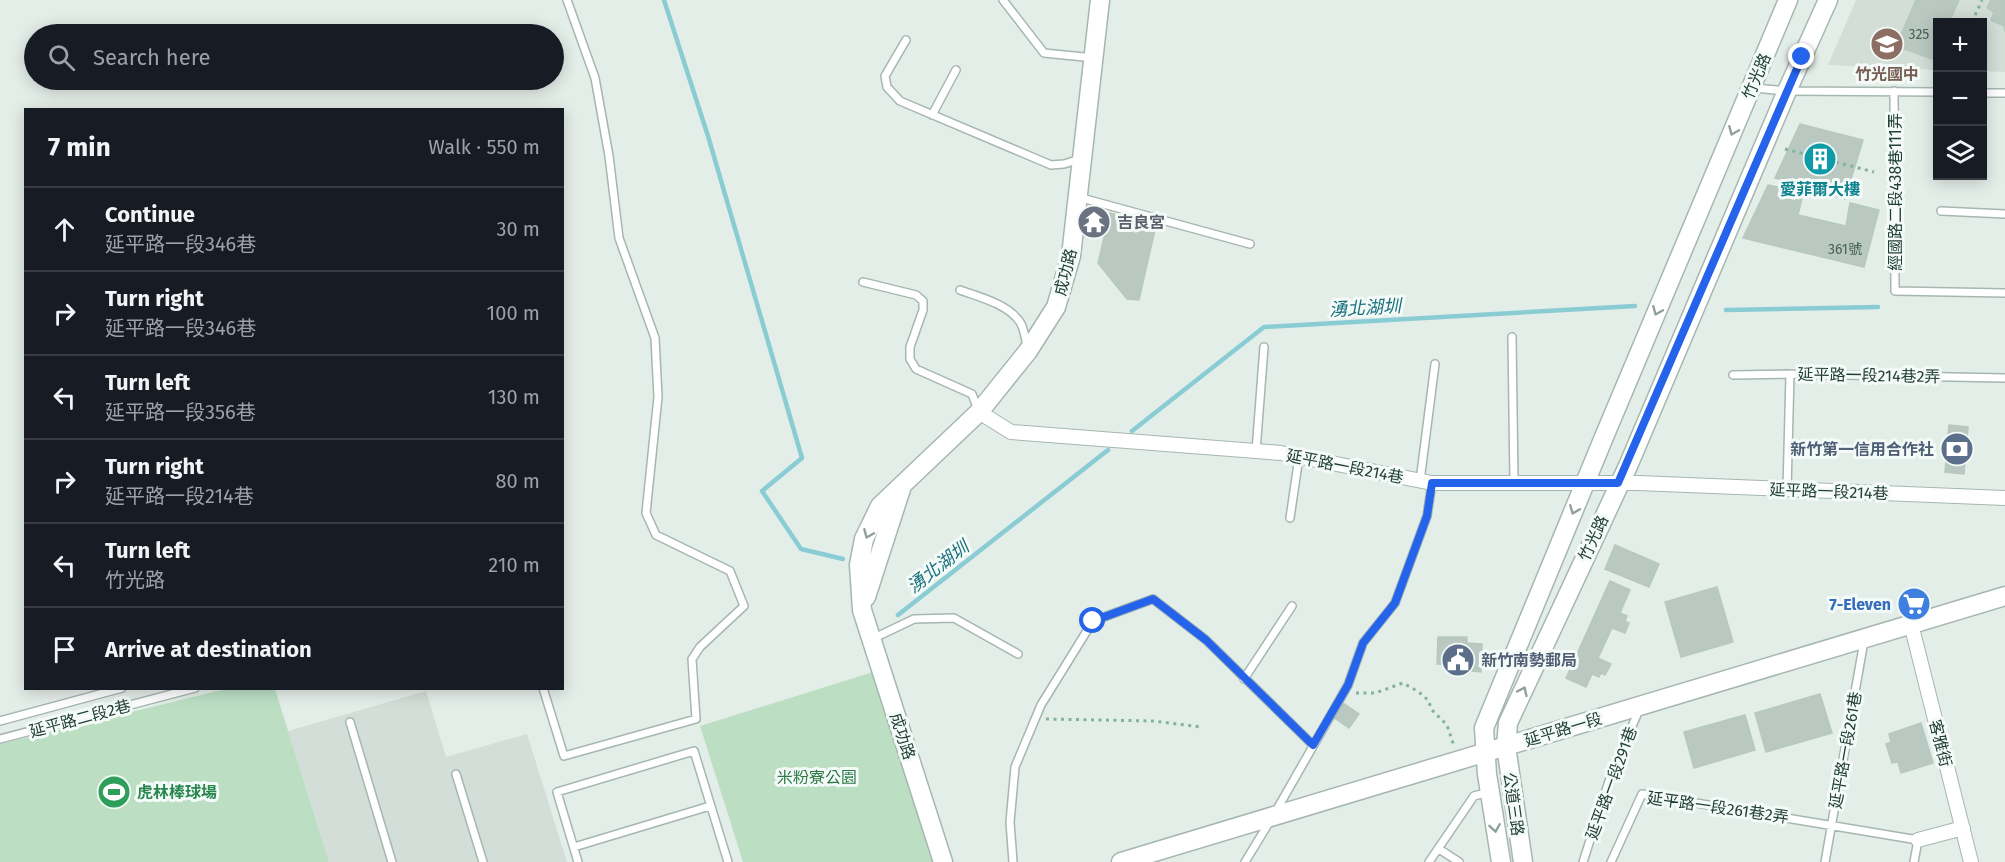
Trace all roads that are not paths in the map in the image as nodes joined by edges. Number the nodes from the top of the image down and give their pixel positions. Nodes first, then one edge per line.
1 (567, 0) edge
2 (1003, 0) edge
3 (1100, 0) edge
4 (1788, 0) edge
5 (1828, 0) edge
6 (906, 40) dead end
7 (1094, 58) junction
8 (956, 70) dead end
9 (1751, 87) junction
10 (1787, 91) junction
11 (1894, 91) junction
12 (1933, 92) edge
13 (1987, 93) edge
14 (2005, 93) edge
15 (933, 115) junction
16 (1082, 159) junction
17 (1078, 197) junction
18 (1941, 211) dead end
19 (2005, 214) edge
20 (1250, 244) dead end
21 (863, 282) dead end
22 (960, 290) dead end
23 (2005, 293) edge
24 (1512, 337) dead end
25 (1264, 346) dead end
26 (1028, 351) junction
27 (1435, 364) dead end
28 (1791, 374) junction
29 (1733, 375) dead end
30 (2005, 378) edge
31 (979, 412) junction
32 (1256, 452) junction
33 (1299, 457) junction
34 (1426, 482) junction
35 (1514, 483) junction
36 (1586, 483) junction
37 (1618, 483) junction
38 (1787, 490) junction
39 (2005, 498) edge
40 (1290, 518) dead end
41 (2005, 596) edge
42 (1292, 606) dead end
43 (1911, 624) junction
44 (1864, 638) junction
45 (872, 639) junction
46 (1018, 654) dead end
47 (1244, 679) junction
48 (115, 690) edge
49 (187, 690) edge
50 (544, 690) edge
51 (1641, 705) junction
52 (0, 721) edge
53 (350, 722) dead end
54 (0, 739) edge
55 (1313, 745) junction
56 (1506, 746) junction
57 (1485, 753) junction
58 (456, 774) dead end
59 (1489, 792) junction
60 (710, 806) junction
61 (1273, 816) junction
62 (1832, 824) junction
63 (1964, 828) junction
64 (1918, 840) junction
65 (574, 848) junction
66 (1439, 849) junction
67 (1447, 859) edge
68 (392, 862) edge
69 (483, 862) edge
70 (578, 862) edge
71 (728, 862) edge
72 (943, 862) edge
73 (1013, 862) edge
74 (1120, 862) edge
75 (1245, 862) edge
76 (1429, 862) edge
77 (1459, 862) edge
78 (1501, 862) edge
79 (1523, 862) edge
80 (1583, 862) edge
81 (1611, 862) edge
82 (1825, 862) edge
83 (1914, 862) edge
84 (1971, 862) edge

1 - 50 lane
2 - 7 lane
3 - 7 street, 成功路
4 - 9 street, 竹光路
5 - 10 street, 竹光路
6 - 15 lane
7 - 16 street, 成功路
8 - 15 lane
9 - 10 lane
9 -> 36 street, 竹光路
10 - 11 lane
10 - 37 street, 竹光路
11 - 12 lane
11 - 23 lane, 經國路二段438巷111弄
13 - 14 lane
15 - 16 lane
16 - 17 street, 成功路
17 - 20 lane
17 - 26 street, 成功路
18 - 19 lane
21 - 31 lane
22 - 26 lane
24 - 35 lane
25 - 32 lane
26 - 31 street, 成功路
27 - 34 lane
28 - 29 lane, 延平路一段214巷2弄
28 - 30 lane, 延平路一段214巷2弄
28 - 38 lane
31 - 32 street, 延平路一段214巷
31 - 45 street, 成功路
32 - 33 street, 延平路一段214巷
33 - 34 street, 延平路一段214巷
33 - 40 lane
34 - 35 street, 延平路一段214巷
34 - 55 lane
35 - 36 street, 延平路一段214巷
36 - 37 street, 延平路一段214巷
36 -> 57 street, 竹光路
37 - 38 street, 延平路一段214巷
56 -> 37 street, 竹光路
38 - 39 street, 延平路一段214巷
41 - 43 street, 延平路一段
42 - 47 lane
43 - 44 street, 延平路一段
43 - 63 street, 客雅街
44 - 51 street, 延平路一段
44 - 62 lane, 延平路一段261巷
45 - 46 lane
45 - 72 street, 成功路
47 - 55 lane
47 - 73 lane
48 - 52 lane
49 - 54 lane, 延平路二段2巷
51 - 56 street, 延平路一段
51 - 80 lane, 延平路一段291巷
53 - 68 lane
55 - 61 lane
56 - 57 street, 延平路一段
56 - 79 street, 公道三路
57 - 59 street, 公道三路
57 - 61 street, 延平路一段
58 - 69 lane
59 - 66 lane
59 -> 78 street, 公道三路
60 - 65 lane
60 - 65 lane
60 - 71 lane
61 - 74 street, 延平路一段
61 - 75 lane
62 - 64 lane
62 - 81 lane, 延平路一段261巷2弄
62 - 82 lane, 延平路一段261巷
63 - 64 street
63 - 84 street, 客雅街
64 - 83 lane
65 - 70 lane
66 - 67 lane
66 - 76 lane
67 - 77 lane

